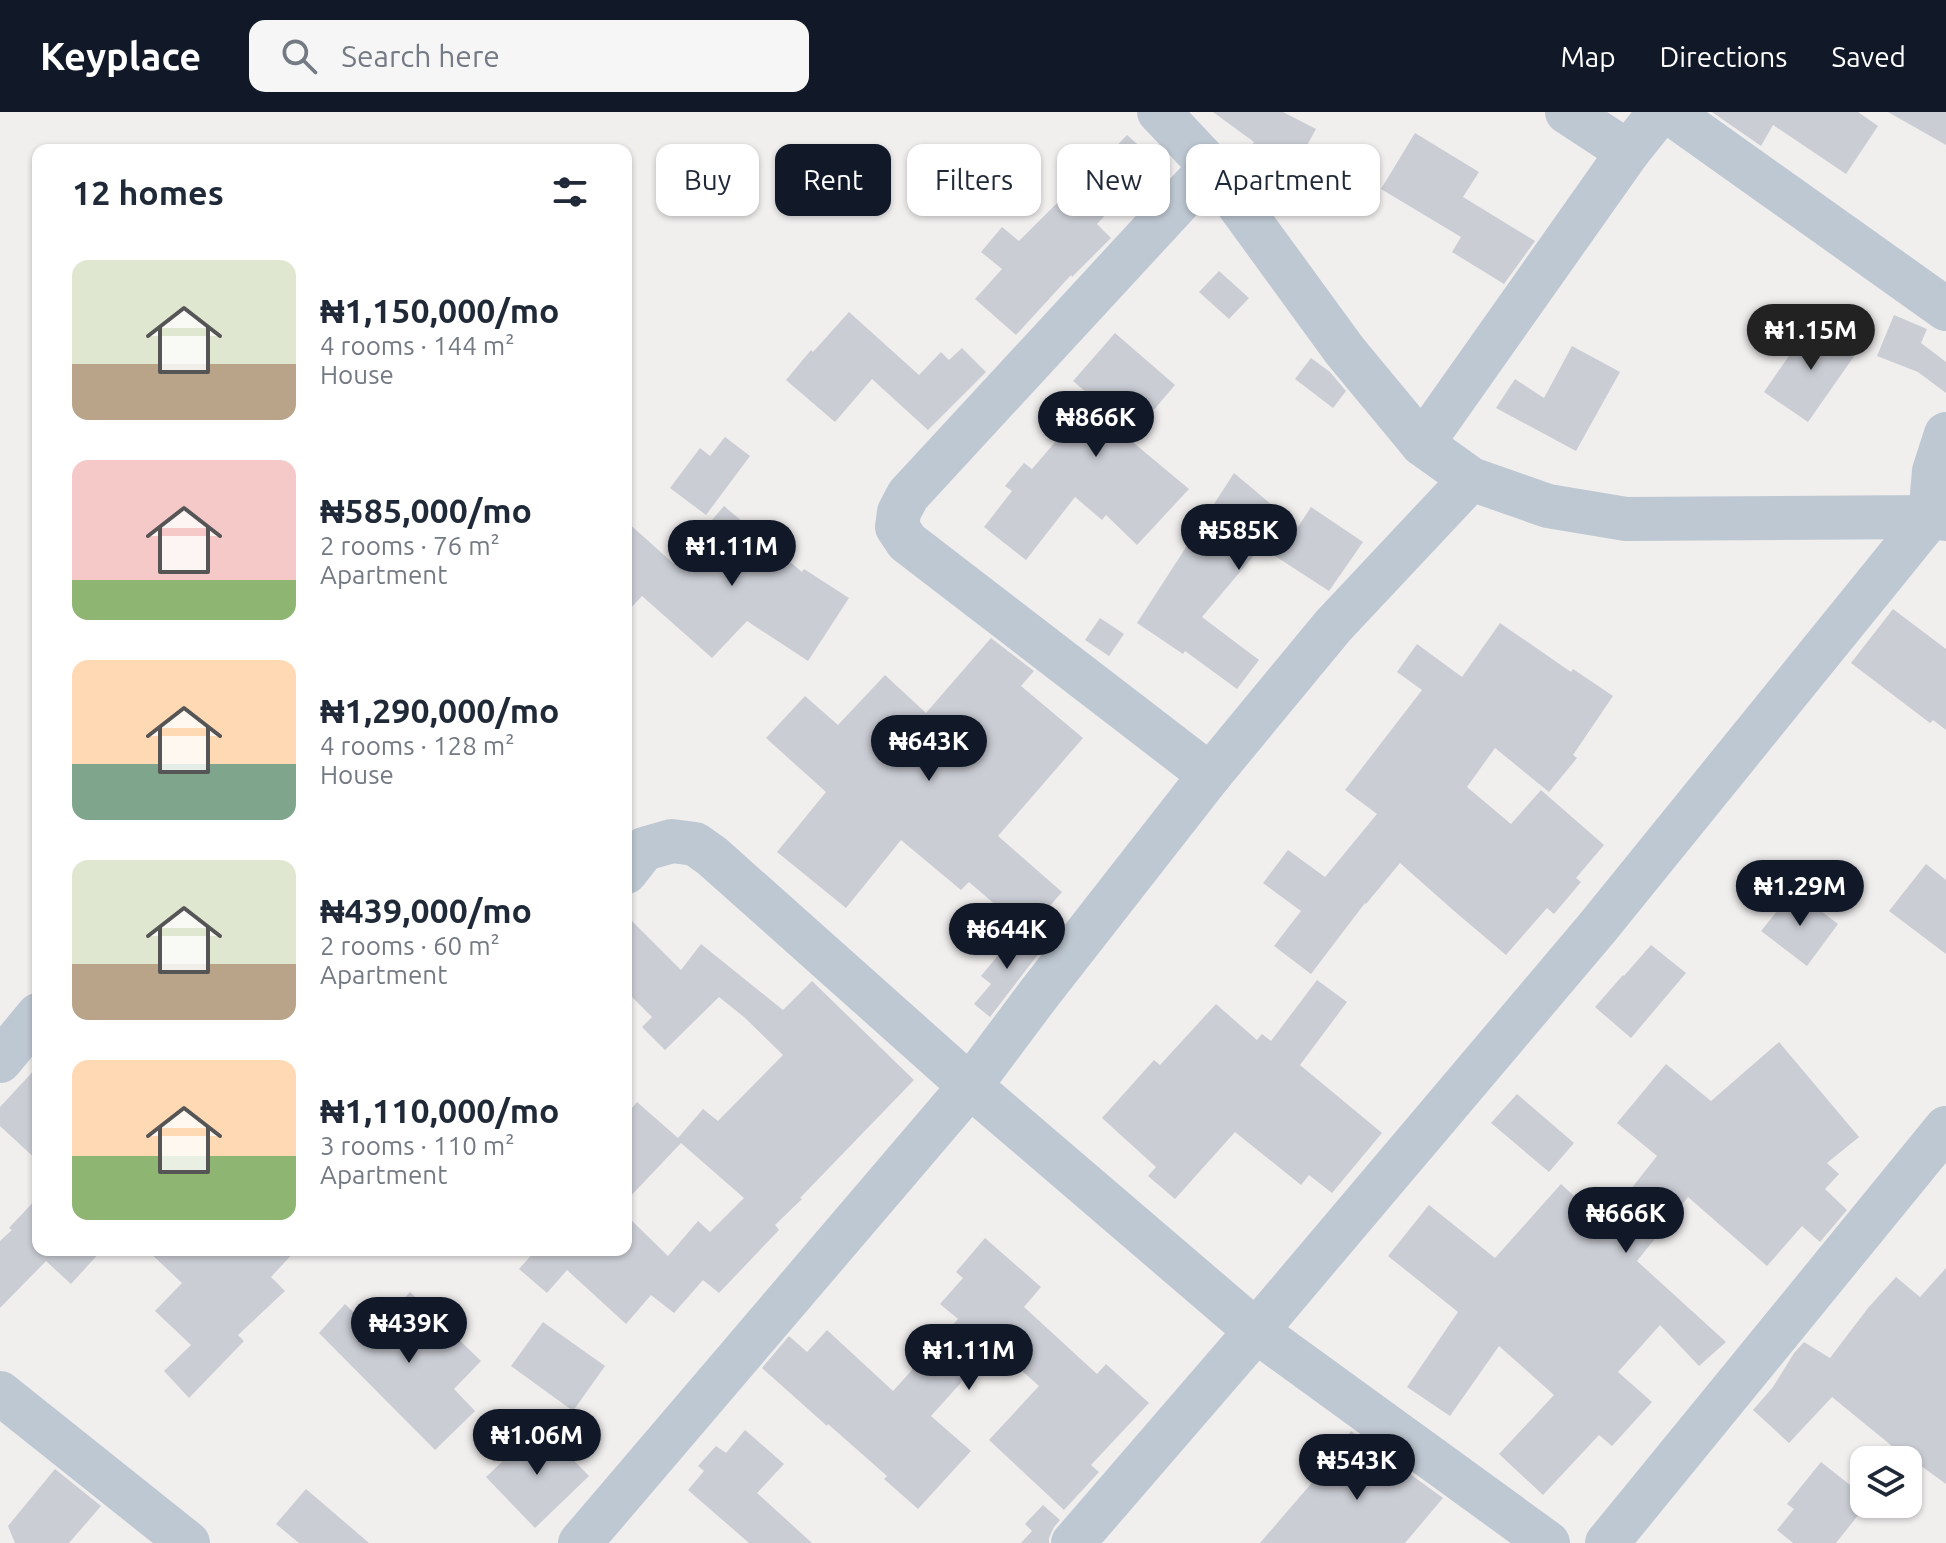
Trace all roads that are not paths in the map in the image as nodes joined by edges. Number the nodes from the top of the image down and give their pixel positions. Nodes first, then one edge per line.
1 (1159, 112) edge
2 (1567, 112) edge
3 (1660, 112) edge
4 (1669, 112) edge
5 (1189, 144) edge
6 (1628, 152) junction
7 (1186, 194) edge
8 (1247, 216) edge
9 (1946, 309) edge
10 (1946, 434) edge
11 (1422, 444) junction
12 (1471, 479) junction
13 (1938, 518) edge
14 (1210, 775) junction
15 (632, 864) edge
16 (32, 1022) edge
17 (0, 1061) edge
18 (970, 1086) junction
19 (1946, 1128) edge
20 (1256, 1331) junction
21 (0, 1393) edge
22 (188, 1543) edge
23 (580, 1543) edge
24 (1073, 1543) edge
25 (1548, 1543) edge
26 (1607, 1543) edge

1 - 5 street
2 - 6 street
3 - 6 street
4 - 9 street
6 - 11 street
7 - 14 street
8 - 11 street
10 - 13 street
11 - 12 street
12 - 13 street
12 - 14 street
13 - 20 street
14 - 18 street
15 - 18 street
16 - 17 street
18 - 20 street
18 - 23 street
19 - 26 street
20 - 24 street
20 - 25 street
21 - 22 street

